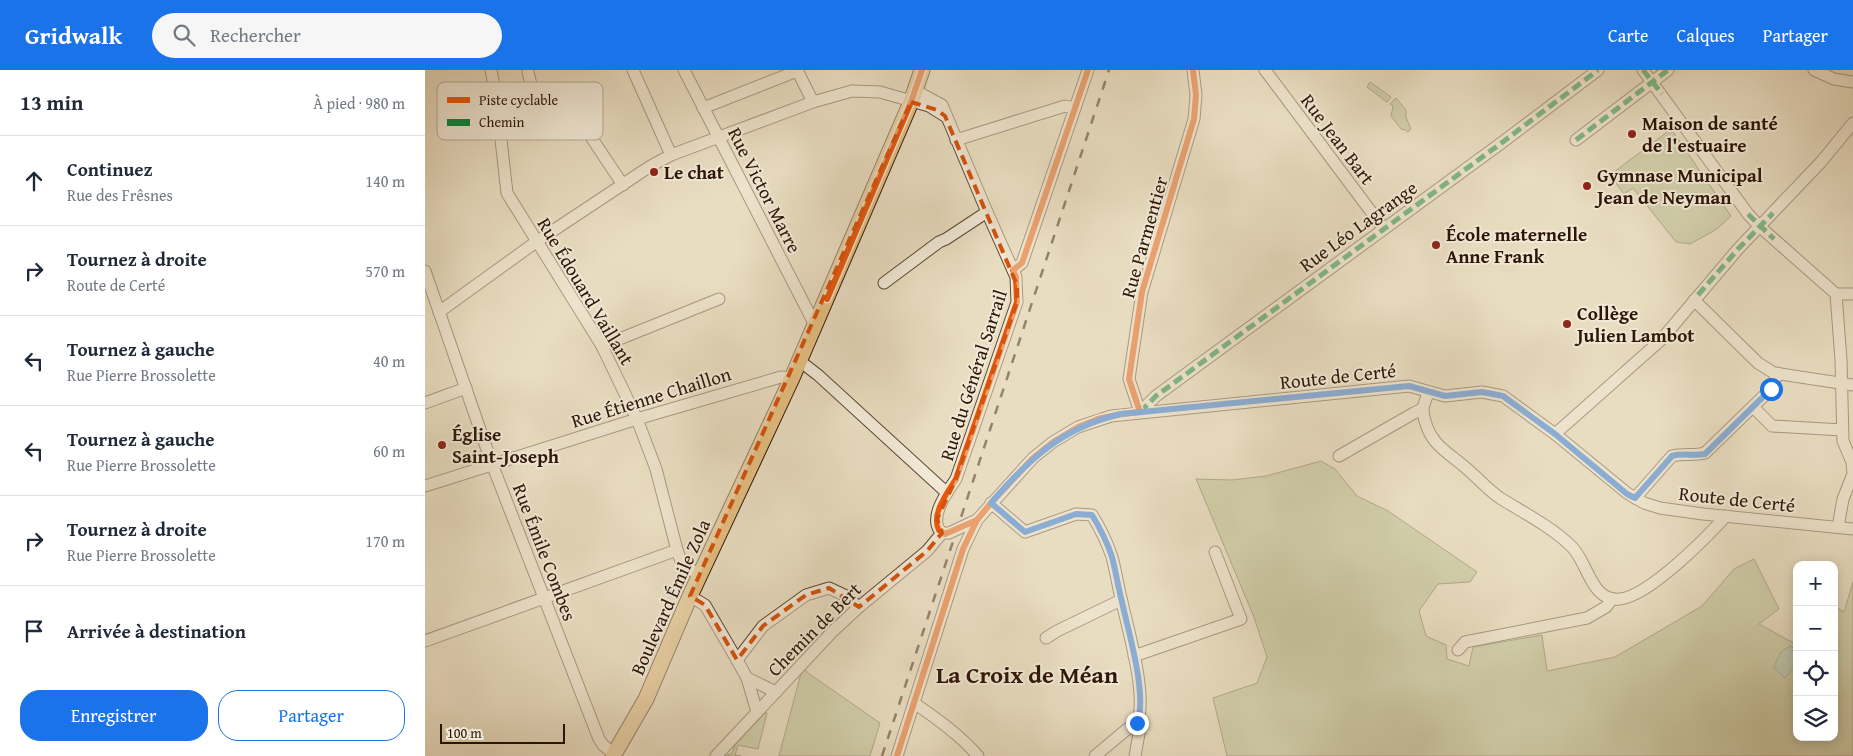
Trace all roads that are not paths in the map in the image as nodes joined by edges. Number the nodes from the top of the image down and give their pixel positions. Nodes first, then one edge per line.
1 (633, 70) edge
2 (684, 70) edge
3 (922, 70) edge
4 (1088, 70) edge
5 (1193, 70) edge
6 (1265, 70) edge
7 (1598, 70) edge
8 (1643, 70) edge
9 (1668, 70) edge
10 (1814, 70) edge
11 (797, 71) edge
12 (528, 72) dead end
13 (531, 82) edge
14 (1653, 82) junction
15 (1853, 82) edge
16 (914, 97) junction
17 (813, 102) junction
18 (703, 108) junction
19 (1075, 108) junction
20 (1853, 123) edge
21 (719, 138) junction
22 (501, 140) edge
23 (593, 140) edge
24 (956, 140) junction
25 (1576, 140) dead end
26 (671, 155) junction
27 (623, 185) junction
28 (987, 212) junction
29 (1759, 226) junction
30 (1384, 229) junction
31 (536, 242) junction
32 (1013, 270) junction
33 (425, 271) edge
34 (884, 283) dead end
35 (1836, 294) junction
36 (1853, 294) edge
37 (719, 299) dead end
38 (1693, 300) junction
39 (439, 312) junction
40 (815, 325) junction
41 (602, 346) junction
42 (799, 362) junction
43 (1778, 373) junction
44 (792, 378) junction
45 (1847, 384) edge
46 (466, 388) junction
47 (1428, 392) junction
48 (425, 403) edge
49 (1753, 407) junction
50 (1423, 409) junction
51 (1139, 412) junction
52 (637, 419) junction
53 (1842, 430) junction
54 (1555, 434) junction
55 (1339, 456) dead end
56 (491, 464) junction
57 (425, 486) edge
58 (947, 493) junction
59 (1635, 498) junction
60 (991, 503) junction
61 (1726, 516) junction
62 (977, 520) junction
63 (1838, 527) junction
64 (1853, 529) edge
65 (942, 533) junction
66 (677, 550) junction
67 (1215, 552) dead end
68 (699, 576) junction
69 (690, 596) junction
70 (544, 597) junction
71 (1613, 599) junction
72 (1121, 600) junction
73 (859, 607) junction
74 (1046, 638) dead end
75 (425, 641) edge
76 (1458, 650) dead end
77 (1134, 656) junction
78 (737, 660) junction
79 (747, 678) junction
80 (776, 692) junction
81 (916, 704) junction
82 (757, 712) junction
83 (1137, 723) junction
84 (614, 755) edge
85 (716, 756) edge
86 (897, 756) edge
87 (978, 756) edge
88 (1095, 756) edge
89 (1135, 756) edge

1 - 26 street
2 - 18 street, Rue Victor Marre
3 - 16 main road, Boulevard Émile Zola
4 - 19 street, Rue du Général Sarrail
5 - 51 street, Rue Parmentier
6 - 30 street, Rue Jean Bart
7 - 30 street, Rue Léo Lagrange
8 - 14 street
9 - 14 street
10 - 15 street
11 - 17 street
11 - 18 street
12 - 13 street
14 - 25 street
14 - 29 street
16 - 17 street
16 - 24 street
16 - 40 main road, Boulevard Émile Zola
17 - 21 street
18 - 21 street, Rue Victor Marre
19 - 24 street
19 - 32 street, Rue du Général Sarrail
20 - 29 street
21 - 26 street
21 - 40 street, Rue Victor Marre
22 - 31 street, Rue Édouard Vaillant
23 - 27 street
24 - 28 street
26 - 27 street
27 - 31 street
28 - 32 street
28 - 34 street
29 - 35 street
29 - 38 street
30 - 51 street, Rue Léo Lagrange
31 - 39 street
31 - 41 street, Rue Édouard Vaillant
32 - 58 street, Rue du Général Sarrail
33 - 39 street, Rue Émile Combes
35 - 36 street
35 - 45 street
37 - 41 street
38 - 43 street
38 - 54 street
39 - 46 street, Rue Émile Combes
40 - 42 main road, Boulevard Émile Zola
41 - 52 street, Rue Édouard Vaillant
42 - 44 main road, Boulevard Émile Zola
42 - 58 street
43 - 45 street
43 - 49 street
44 - 52 street, Rue Étienne Chaillon
44 - 68 main road, Boulevard Émile Zola
45 - 53 street
46 - 48 street
46 - 56 street, Rue Émile Combes
47 - 50 street
47 - 51 street, Route de Certé
47 - 54 street, Route de Certé
49 - 53 street
49 - 59 street
50 - 55 street
50 - 71 street
51 - 60 street, Route de Certé
52 - 56 street, Rue Étienne Chaillon
52 - 66 street, Rue Édouard Vaillant
53 - 63 street
54 - 59 street, Route de Certé
56 - 57 street, Rue Étienne Chaillon
56 - 70 street, Rue Émile Combes
58 - 65 street, Rue du Général Sarrail
59 - 61 street, Route de Certé
60 - 62 street, Route de Certé
60 - 72 street
61 - 63 street, Route de Certé
61 - 71 street
62 - 65 street
62 - 81 street
63 - 64 street, Route de Certé
65 - 73 street, Chemin de Bert
66 - 68 street, Rue Édouard Vaillant
66 - 70 street
67 - 77 street
68 - 69 main road, Boulevard Émile Zola
69 - 78 street
69 - 84 main road, Boulevard Émile Zola
70 - 75 street
70 - 84 street, Rue Émile Combes
71 - 76 street
72 - 74 street
72 - 77 street
73 - 78 street
73 - 80 street, Chemin de Bert
77 - 83 street
78 - 79 street
79 - 80 street
79 - 82 street
80 - 82 street, Chemin de Bert
81 - 86 street
81 - 87 street
82 - 85 street, Chemin de Bert
83 - 88 street
83 - 89 street

